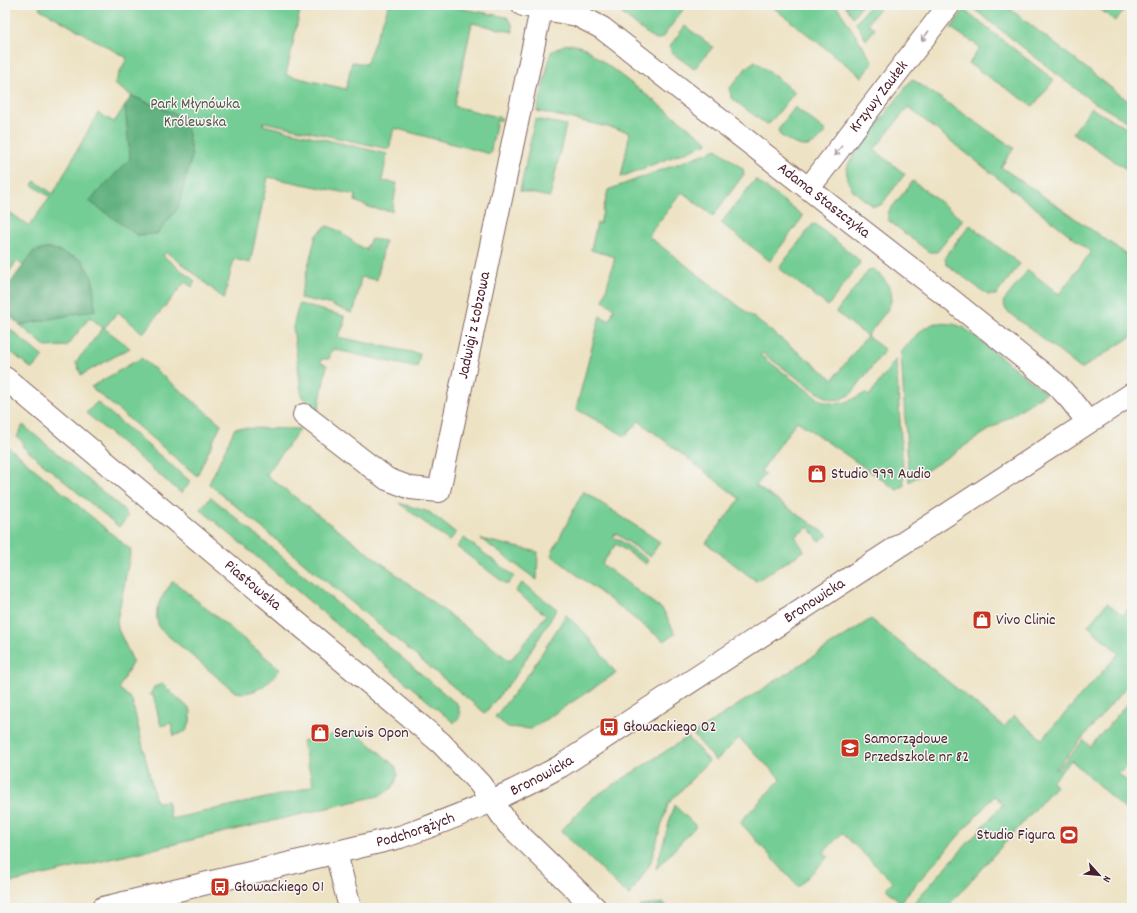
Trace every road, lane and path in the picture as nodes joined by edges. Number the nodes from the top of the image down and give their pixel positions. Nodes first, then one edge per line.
1 (949, 5) edge
2 (536, 6) edge
3 (809, 188) junction
4 (5, 378) edge
5 (1132, 394) edge
6 (304, 415) dead end
7 (1088, 422) junction
8 (493, 801) junction
9 (336, 853) junction
10 (103, 908) edge
11 (350, 908) edge
12 (595, 908) edge

1 -> 3 street, Krzywy Zaułek
2 - 3 street, Adama Staszczyka
2 - 6 street, Jadwigi z Łobzowa
3 - 7 street, Adama Staszczyka
4 - 8 street, Piastowska
5 - 7 street, Bronowicka
7 - 8 street, Bronowicka
8 - 9 street, Podchorążych
8 - 12 street, Piastowska
9 - 10 street, Podchorążych
9 - 11 street

